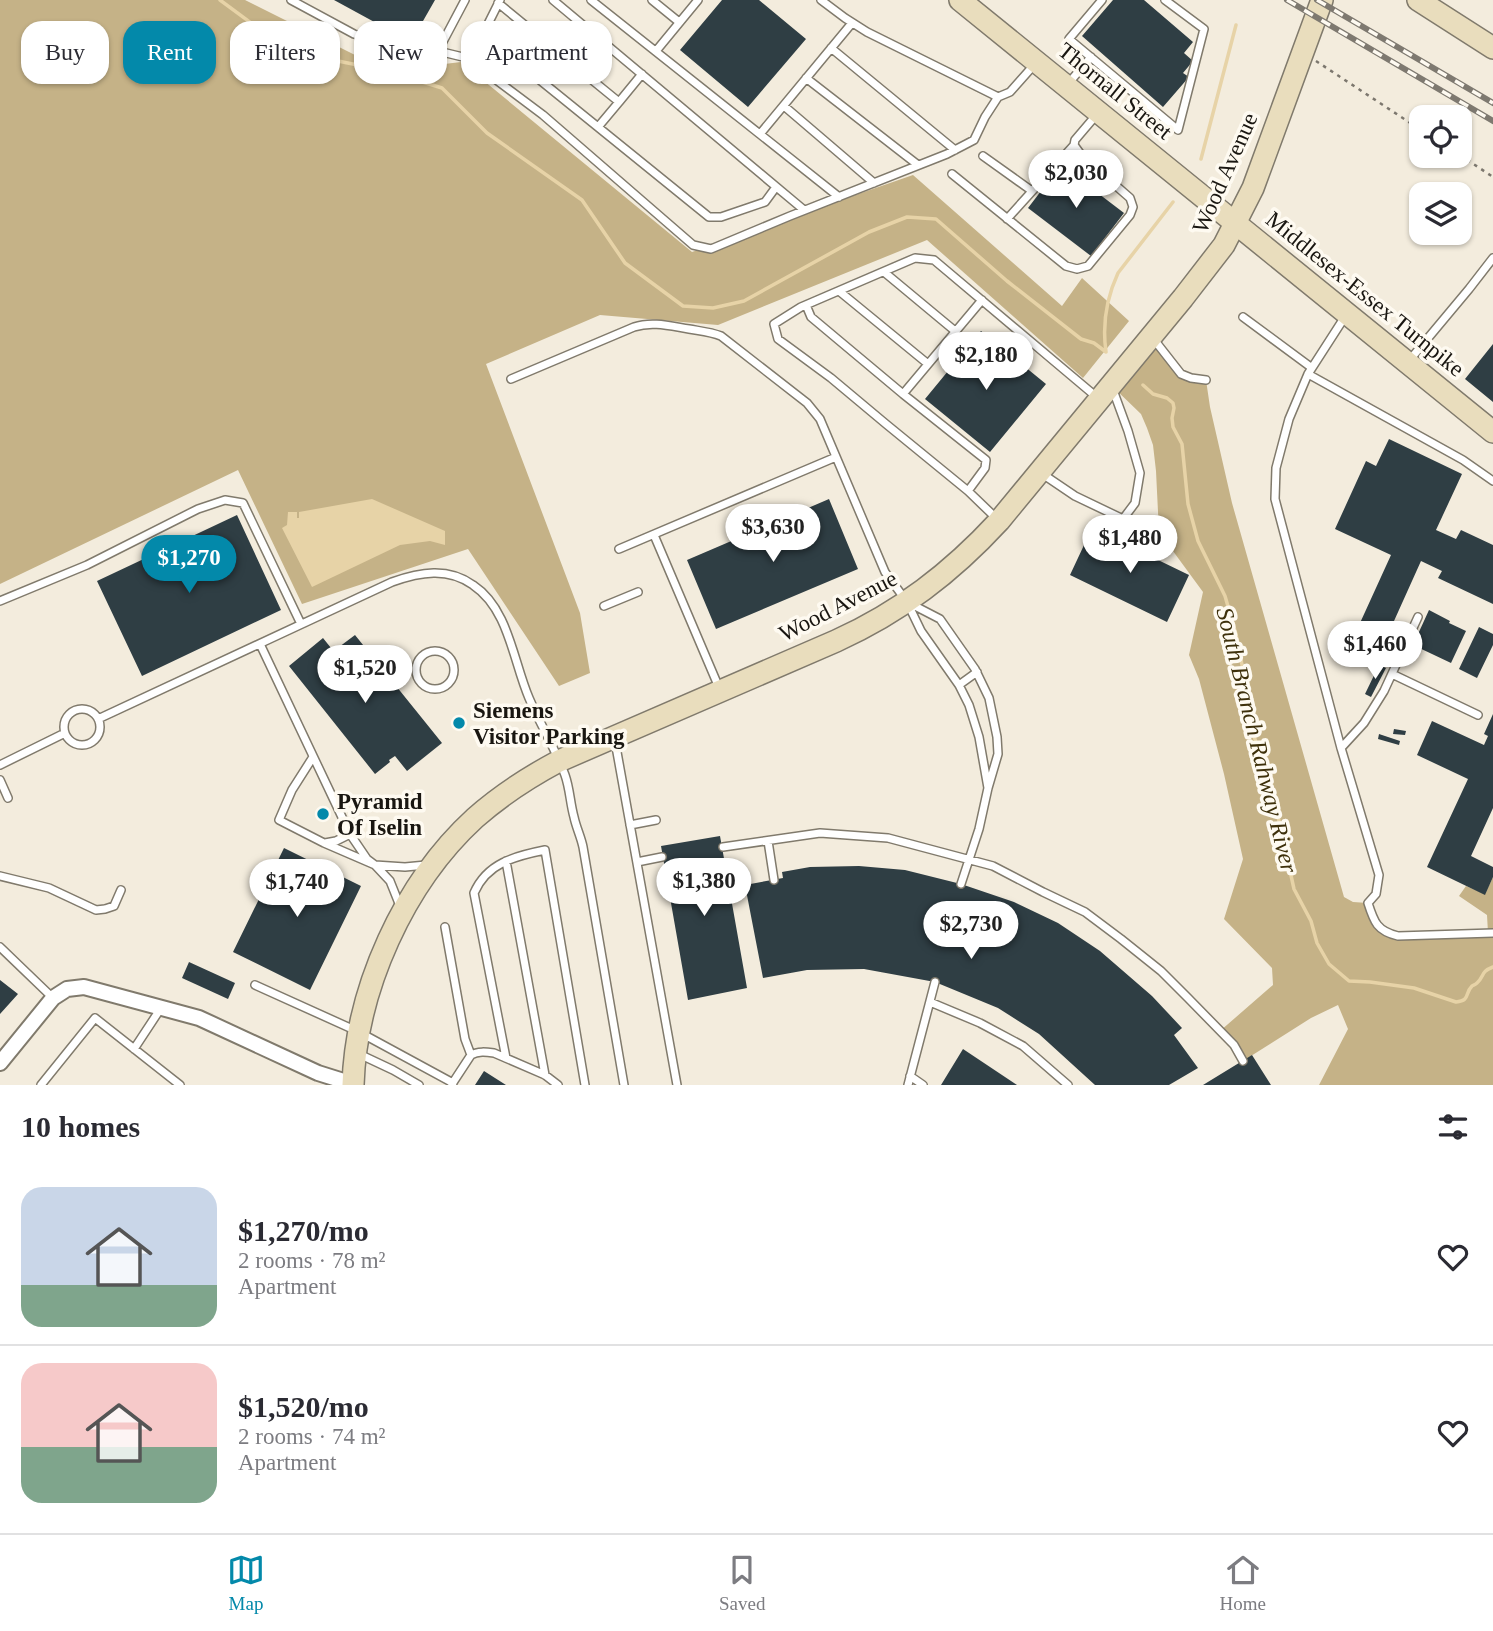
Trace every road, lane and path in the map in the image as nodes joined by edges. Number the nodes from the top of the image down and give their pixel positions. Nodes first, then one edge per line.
1 (291, 0) edge
2 (464, 0) edge
3 (553, 0) edge
4 (591, 0) edge
5 (652, 0) edge
6 (698, 0) edge
7 (821, 0) edge
8 (960, 0) edge
9 (1102, 0) edge
10 (1165, 0) edge
11 (1322, 0) edge
12 (1418, 0) edge
13 (499, 1) edge
14 (489, 21) edge
15 (680, 22) junction
16 (852, 23) junction
17 (447, 33) edge
18 (354, 34) edge
19 (831, 48) junction
20 (1493, 48) edge
21 (656, 51) junction
22 (1091, 57) junction
23 (1315, 61) dead end
24 (1037, 62) junction
25 (642, 74) junction
26 (806, 78) junction
27 (501, 84) edge
28 (545, 84) edge
29 (1066, 85) junction
30 (999, 97) junction
31 (619, 102) junction
32 (784, 106) junction
33 (1098, 113) junction
34 (1409, 122) edge
35 (598, 127) junction
36 (760, 134) junction
37 (1074, 145) junction
38 (955, 150) junction
39 (983, 156) dead end
40 (1472, 163) edge
41 (918, 165) junction
42 (952, 174) dead end
43 (1493, 177) edge
44 (874, 183) junction
45 (776, 187) junction
46 (1032, 191) junction
47 (838, 197) junction
48 (804, 210) junction
49 (1007, 219) junction
50 (1236, 223) junction
51 (1493, 258) edge
52 (884, 272) junction
53 (839, 291) junction
54 (982, 300) junction
55 (806, 305) junction
56 (1347, 314) junction
57 (1243, 317) dead end
58 (955, 331) junction
59 (1152, 336) junction
60 (928, 363) junction
61 (1407, 363) junction
62 (1310, 371) junction
63 (511, 379) dead end
64 (1206, 380) dead end
65 (1106, 393) junction
66 (902, 394) junction
67 (1493, 432) edge
68 (836, 457) junction
69 (1040, 472) junction
70 (1493, 481) edge
71 (968, 491) junction
72 (999, 521) junction
73 (654, 535) junction
74 (620, 549) dead end
75 (638, 592) dead end
76 (0, 601) edge
77 (907, 602) junction
78 (604, 606) dead end
79 (1418, 617) dead end
80 (301, 624) junction
81 (260, 644) junction
82 (977, 672) junction
83 (1392, 674) junction
84 (418, 677) joint
85 (959, 685) junction
86 (721, 691) junction
87 (1478, 715) dead end
88 (98, 719) junction
89 (65, 733) junction
90 (615, 736) junction
91 (1341, 748) junction
92 (313, 757) junction
93 (559, 761) junction
94 (0, 765) edge
95 (0, 780) edge
96 (988, 788) junction
97 (8, 798) dead end
98 (656, 820) dead end
99 (631, 825) junction
100 (350, 834) junction
101 (768, 841) junction
102 (324, 844) junction
103 (723, 847) dead end
104 (663, 857) dead end
105 (969, 858) junction
106 (506, 861) junction
107 (637, 862) junction
108 (375, 865) junction
109 (433, 865) junction
110 (0, 876) edge
111 (774, 880) dead end
112 (961, 884) dead end
113 (121, 890) dead end
114 (402, 914) junction
115 (445, 927) dead end
116 (1493, 933) edge
117 (0, 947) edge
118 (935, 982) dead end
119 (255, 985) dead end
120 (53, 998) junction
121 (930, 1002) junction
122 (161, 1007) junction
123 (357, 1042) junction
124 (134, 1049) junction
125 (471, 1055) junction
126 (506, 1058) junction
127 (1243, 1061) dead end
128 (0, 1063) edge
129 (545, 1075) junction
130 (910, 1076) junction
131 (353, 1084) edge
132 (452, 1084) edge
133 (41, 1085) edge
134 (180, 1085) edge
135 (419, 1085) edge
136 (558, 1085) edge
137 (585, 1085) edge
138 (624, 1085) edge
139 (677, 1085) edge
140 (908, 1085) edge
141 (923, 1085) edge
142 (1068, 1085) edge

1 - 18 lane
2 - 17 lane
3 - 25 lane
4 - 21 lane
5 - 15 lane
6 - 15 lane
7 - 16 lane
8 - 24 street, Thornall Street
9 - 22 lane
10 - 22 lane
11 - 50 street, Wood Avenue
12 - 20 street
13 - 14 lane
13 - 31 lane
15 - 21 lane
16 - 19 lane
16 - 30 lane
19 - 26 lane
19 - 38 lane
21 - 36 lane
22 - 29 lane
23 - 34 path
24 - 29 street, Thornall Street
24 - 30 lane
25 - 31 lane
25 - 45 lane
26 - 32 lane
26 - 41 lane
27 - 48 lane
28 - 35 lane
29 - 33 street, Thornall Street
30 - 38 lane
31 - 35 lane
32 - 36 lane
32 - 44 lane
33 - 37 lane
33 - 50 street, Thornall Street
35 - 45 lane
36 - 47 lane
37 - 46 lane
37 - 49 lane
38 - 41 lane
39 - 46 lane
40 - 43 path
41 - 44 lane
42 - 49 lane
44 - 47 lane
45 - 48 lane
46 - 49 lane
47 - 48 lane
50 - 56 street, Middlesex-Essex Turnpike
50 - 59 street, Wood Avenue
51 - 61 lane
52 - 53 lane
52 - 54 lane
52 - 58 lane
53 - 55 lane
53 - 60 lane
54 - 58 lane
54 - 65 lane
55 - 66 lane
55 - 71 lane
56 - 61 street, Middlesex-Essex Turnpike
56 - 62 lane
57 - 62 lane
58 - 60 lane
59 - 64 lane
59 - 65 street, Wood Avenue
60 - 66 lane
61 - 67 street, Middlesex-Essex Turnpike
62 - 70 lane
62 - 91 lane
63 - 68 lane
65 - 69 street, Wood Avenue
65 - 69 lane
66 - 71 lane
68 - 73 lane
68 - 77 lane
69 - 72 street, Wood Avenue
71 - 72 lane
72 - 77 street, Wood Avenue
73 - 74 lane
73 - 86 lane
75 - 78 lane
76 - 80 lane
77 - 82 lane
77 - 85 lane
77 - 86 street, Wood Avenue
79 - 83 lane
80 - 81 lane
80 - 93 lane
81 - 88 lane
81 - 92 lane
82 - 85 lane
82 - 96 lane
83 - 87 lane
83 - 91 lane
84 - 84 lane
85 - 96 lane
86 - 90 street, Wood Avenue
88 - 89 lane
88 - 89 lane
89 - 94 lane
90 - 93 street, Wood Avenue
90 - 99 lane
91 - 116 lane
92 - 100 lane
92 - 102 lane
93 - 109 street, Wood Avenue
93 - 138 lane
95 - 97 lane
96 - 105 lane
98 - 99 lane
99 - 107 lane
100 - 102 lane
100 - 108 lane
101 - 103 lane
101 - 105 lane
101 - 111 lane
102 - 108 lane
104 - 107 lane
105 - 112 lane
105 - 127 lane
106 - 126 lane
106 - 129 lane
106 - 137 lane
107 - 139 lane
108 - 109 lane
108 - 114 lane
109 - 114 street, Wood Avenue
110 - 113 lane
114 - 123 street, Wood Avenue
115 - 125 lane
117 - 120 lane
118 - 121 lane
119 - 123 lane
120 - 122 street
120 - 128 street
121 - 130 lane
121 - 142 lane
122 - 124 lane
122 - 131 street
123 - 131 street, Wood Avenue
123 - 132 lane
123 - 135 lane
124 - 133 lane
124 - 134 lane
125 - 126 lane
125 - 132 lane
126 - 129 lane
129 - 136 lane
130 - 140 lane
130 - 141 lane

